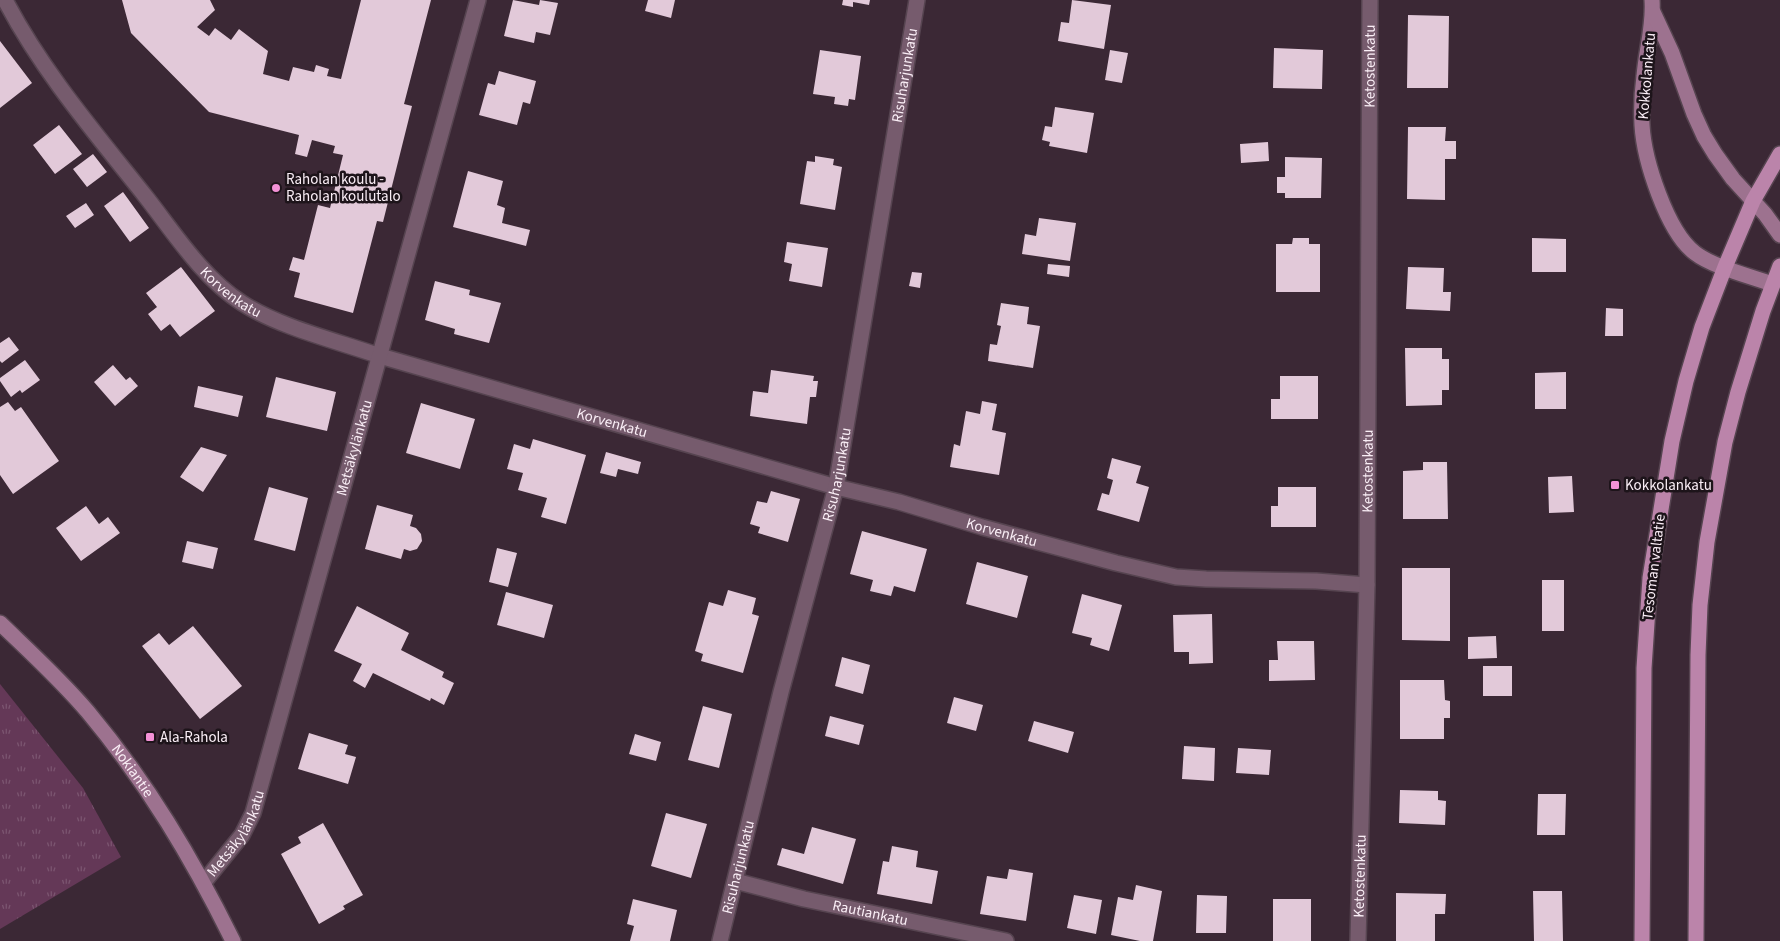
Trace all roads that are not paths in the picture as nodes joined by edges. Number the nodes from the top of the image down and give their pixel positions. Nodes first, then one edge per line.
1 (5, 0) edge
2 (478, 0) edge
3 (917, 0) edge
4 (1370, 0) edge
5 (1652, 6) edge
6 (1780, 154) edge
7 (1753, 201) junction
8 (1780, 234) edge
9 (1780, 266) edge
10 (1725, 267) junction
11 (1772, 284) junction
12 (380, 356) junction
13 (836, 486) junction
14 (1367, 585) junction
15 (0, 623) edge
16 (204, 882) junction
17 (735, 882) junction
18 (233, 941) edge
19 (720, 941) edge
20 (1006, 941) edge
21 (1358, 941) edge
22 (1642, 941) edge
23 (1696, 941) edge

1 - 12 street, Korvenkatu
2 - 12 street, Metsäkylänkatu
3 - 13 street, Risuharjunkatu
4 - 14 street, Ketostenkatu
5 - 7 street, Kokkolankatu
5 - 10 street, Kokkolankatu
6 - 7 main road, Tesoman valtatie
7 - 8 street, Kokkolankatu
7 - 10 main road, Tesoman valtatie
9 - 11 main road
10 - 11 street, Kokkolankatu
10 - 22 main road, Tesoman valtatie
11 - 23 main road
12 - 13 street, Korvenkatu
12 - 16 street, Metsäkylänkatu
13 - 14 street, Korvenkatu
13 - 17 street, Risuharjunkatu
14 - 21 street, Ketostenkatu
15 - 16 street, Nokiantie
16 - 18 street, Nokiantie
17 - 19 street, Risuharjunkatu
17 - 20 street, Rautiankatu

